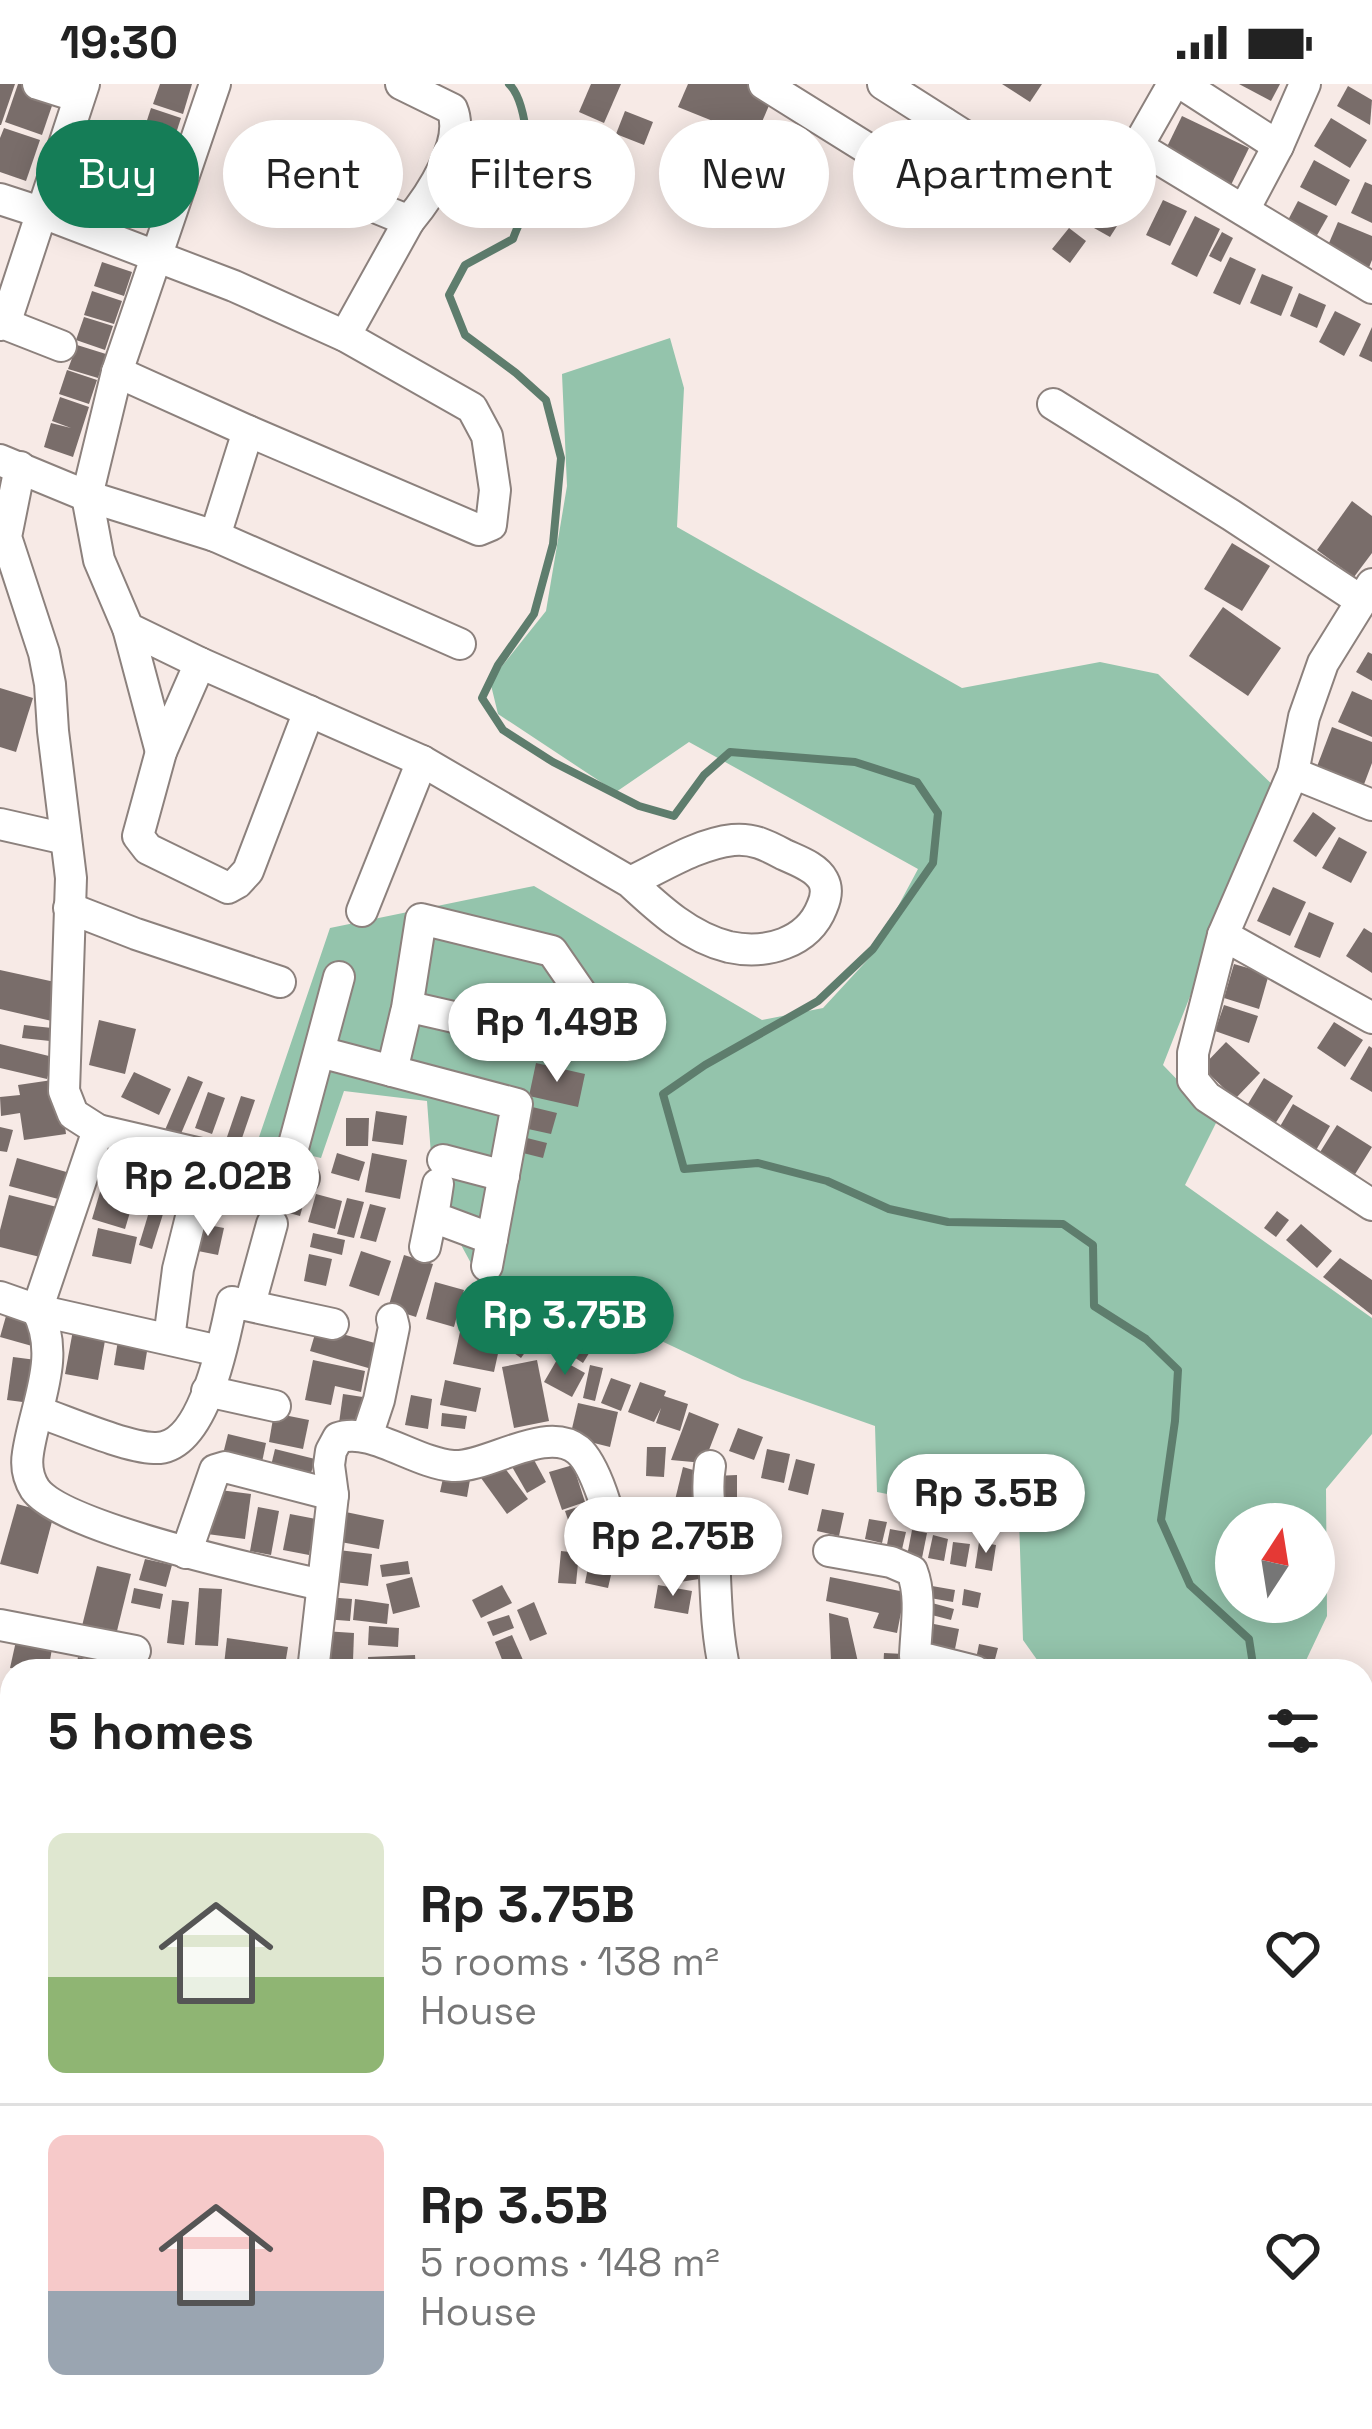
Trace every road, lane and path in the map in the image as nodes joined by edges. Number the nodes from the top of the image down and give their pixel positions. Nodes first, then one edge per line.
1 (38, 84) edge
2 (215, 84) edge
3 (401, 84) edge
4 (764, 84) edge
5 (883, 84) edge
6 (1177, 84) edge
7 (1304, 84) edge
8 (81, 91) edge
9 (72, 120) edge
10 (939, 120) edge
11 (853, 139) edge
12 (1278, 146) junction
13 (0, 199) edge
14 (1244, 210) junction
15 (36, 211) edge
16 (403, 218) edge
17 (409, 220) junction
18 (38, 228) edge
19 (82, 228) edge
20 (157, 257) junction
21 (1372, 288) edge
22 (3, 324) edge
23 (345, 336) junction
24 (61, 346) dead end
25 (117, 371) junction
26 (1053, 404) dead end
27 (248, 431) junction
28 (10, 464) edge
29 (87, 496) junction
30 (3, 536) edge
31 (215, 536) junction
32 (1366, 592) edge
33 (128, 628) junction
34 (460, 644) dead end
35 (200, 664) junction
36 (309, 711) junction
37 (161, 752) junction
38 (422, 761) junction
39 (1293, 773) junction
40 (1372, 805) edge
41 (0, 824) edge
42 (66, 839) junction
43 (630, 881) junction
44 (69, 908) junction
45 (362, 911) dead end
46 (1223, 935) junction
47 (339, 976) dead end
48 (280, 982) dead end
49 (407, 1009) junction
50 (1372, 1018) edge
51 (601, 1022) dead end
52 (537, 1036) dead end
53 (320, 1052) junction
54 (392, 1071) junction
55 (98, 1130) junction
56 (206, 1157) junction
57 (443, 1160) dead end
58 (504, 1176) junction
59 (1372, 1205) edge
60 (272, 1224) dead end
61 (425, 1247) dead end
62 (0, 1298) edge
63 (250, 1304) junction
64 (37, 1310) junction
65 (392, 1319) dead end
66 (333, 1324) dead end
67 (169, 1340) junction
68 (206, 1348) dead end
69 (207, 1391) junction
70 (275, 1406) dead end
71 (39, 1412) junction
72 (367, 1436) junction
73 (14, 1449) edge
74 (710, 1466) dead end
75 (333, 1495) junction
76 (616, 1544) dead end
77 (829, 1551) dead end
78 (186, 1552) junction
79 (321, 1585) junction
80 (0, 1625) edge
81 (135, 1652) dead end
82 (317, 1659) edge
83 (722, 1659) edge
84 (915, 1659) edge

1 - 8 street
2 - 20 street
3 - 17 street
4 - 11 street
5 - 10 street
6 - 12 street
6 - 14 street
7 - 12 street
8 - 9 street
12 - 14 street
13 - 15 street
14 - 21 street
16 - 17 street
17 - 23 street
18 - 22 street
19 - 20 street
20 - 23 street
20 - 25 street
22 - 24 street
23 - 27 street
25 - 27 street
25 - 29 street
26 - 32 street
27 - 31 street
28 - 29 street
28 - 30 street
29 - 31 street
29 - 33 street
30 - 42 street
31 - 34 street
32 - 39 street
33 - 35 street
33 - 37 street
35 - 36 street
35 - 37 street
36 - 37 street
36 - 38 street
38 - 43 street
38 - 45 street
39 - 40 street
39 - 46 street
41 - 42 street
42 - 44 street
43 - 43 street
44 - 48 street
44 - 55 street
46 - 50 street
46 - 59 street
47 - 53 street
49 - 51 street
49 - 52 street
49 - 54 street
53 - 54 street
53 - 56 street
54 - 58 street
55 - 56 street
55 - 64 street
56 - 67 street
57 - 58 street
58 - 61 street
60 - 63 street
62 - 64 street
63 - 66 street
63 - 69 street
64 - 67 street
64 - 71 street
65 - 72 street
67 - 68 street
69 - 70 street
69 - 71 street
71 - 73 street
72 - 75 street
72 - 76 street
73 - 78 street
74 - 83 street
75 - 78 street
75 - 79 street
77 - 84 street
78 - 79 street
79 - 82 street
80 - 81 street

